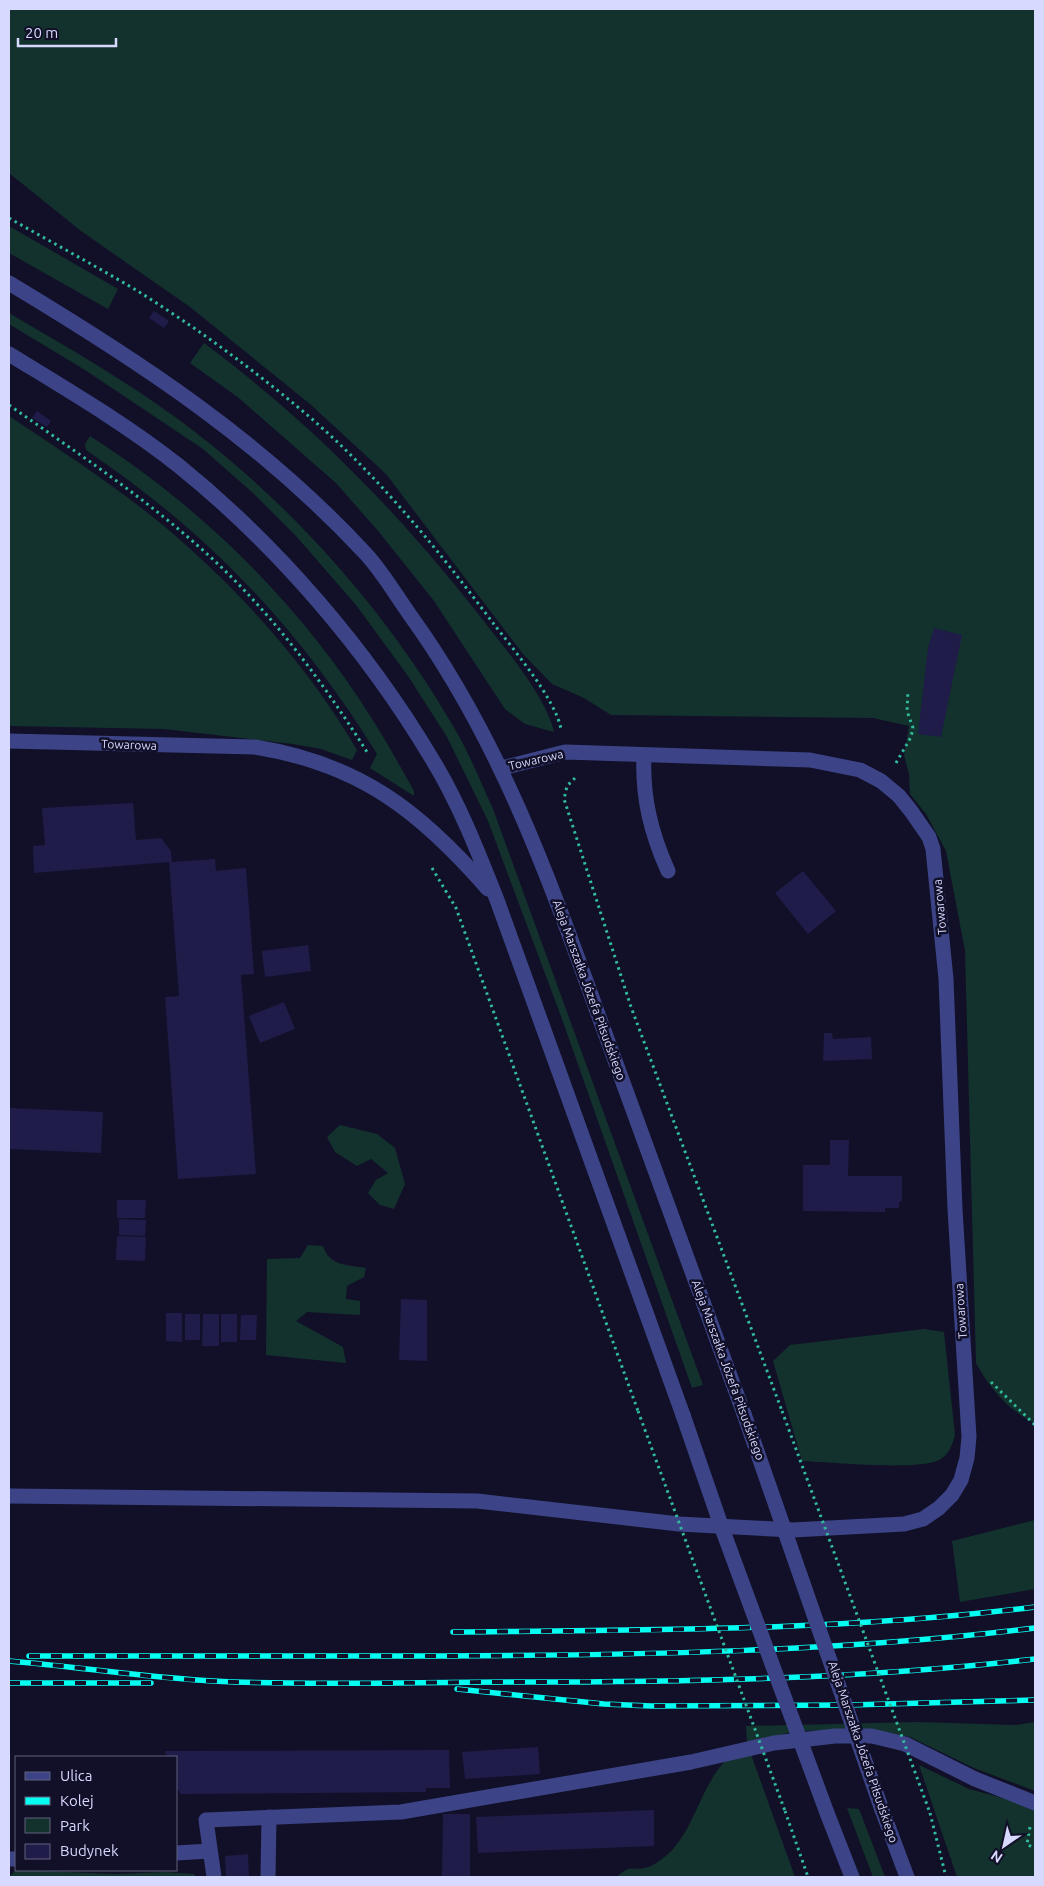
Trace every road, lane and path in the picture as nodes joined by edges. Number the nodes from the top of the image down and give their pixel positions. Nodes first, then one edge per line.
1 (9, 218) edge
2 (9, 283) edge
3 (9, 354) edge
4 (9, 406) edge
5 (908, 691) dead end
6 (9, 741) edge
7 (367, 752) dead end
8 (565, 752) junction
9 (904, 752) dead end
10 (644, 755) junction
11 (502, 768) junction
12 (430, 865) dead end
13 (668, 871) dead end
14 (497, 900) junction
15 (964, 1354) junction
16 (1035, 1425) edge
17 (9, 1496) edge
18 (1035, 1803) edge
19 (270, 1817) junction
20 (210, 1851) junction
21 (178, 1853) edge
22 (214, 1877) edge
23 (268, 1877) edge
24 (808, 1877) edge
25 (852, 1877) edge
26 (907, 1877) edge
27 (946, 1877) edge

1 - 8 path
2 - 11 street, Aleja Marszałka Józefa Piłsudskiego
3 - 14 street
4 - 7 path
5 - 9 path
6 - 14 street, Towarowa
8 - 10 street, Towarowa
8 - 11 street, Towarowa
8 - 27 path, bridge
10 - 13 street
10 - 15 street, Towarowa
11 - 26 street, Aleja Marszałka Józefa Piłsudskiego, bridge
12 - 24 path, bridge
14 - 25 street, bridge
15 - 16 path
15 - 17 street, Towarowa
18 - 19 street
19 - 20 street
19 - 23 street
20 - 21 street
20 - 22 street

